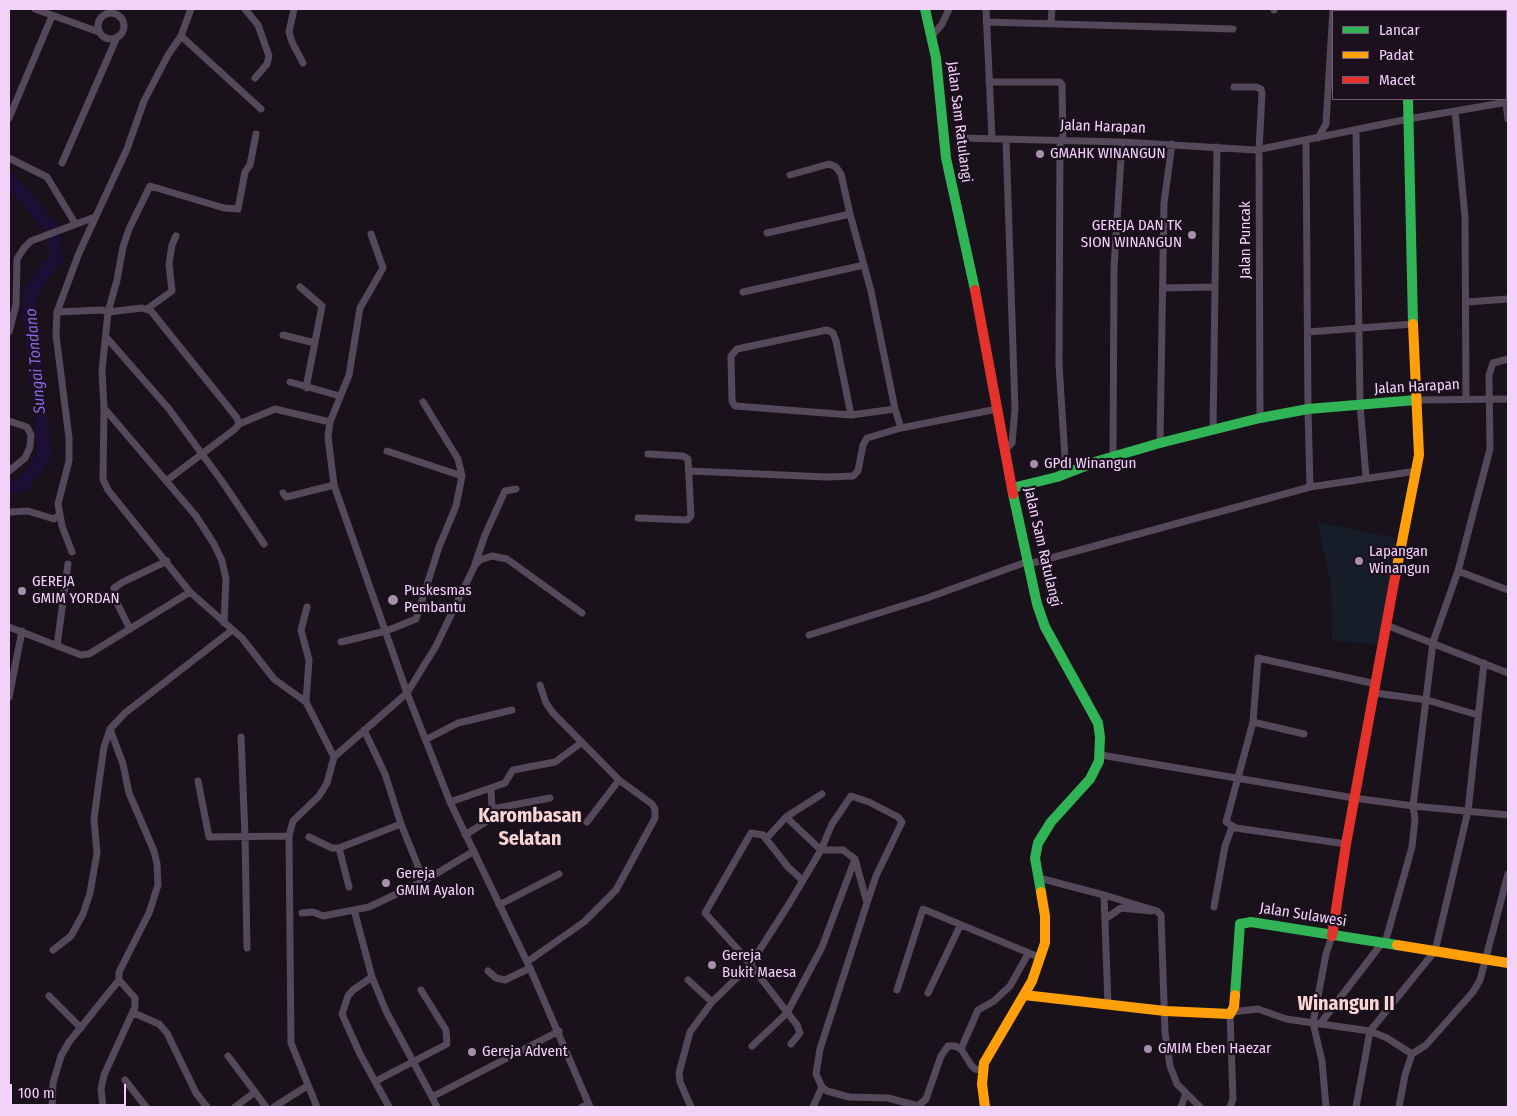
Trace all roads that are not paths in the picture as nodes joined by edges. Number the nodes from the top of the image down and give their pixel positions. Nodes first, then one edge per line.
1 (35, 9) edge
2 (191, 9) edge
3 (245, 9) edge
4 (294, 9) edge
5 (925, 9) edge
6 (949, 9) edge
7 (986, 9) edge
8 (1052, 9) edge
9 (113, 11) edge
10 (52, 16) junction
11 (986, 22) junction
12 (1051, 23) junction
13 (1332, 25) edge
14 (1233, 29) dead end
15 (99, 32) junction
16 (181, 36) junction
17 (932, 36) junction
18 (116, 37) junction
19 (303, 62) dead end
20 (254, 78) dead end
21 (989, 82) junction
22 (1234, 87) dead end
23 (1408, 100) edge
24 (1476, 100) edge
25 (1507, 102) edge
26 (1476, 107) junction
27 (261, 109) dead end
28 (1456, 111) junction
29 (9, 118) edge
30 (1408, 119) junction
31 (1508, 119) edge
32 (1326, 124) junction
33 (1356, 130) junction
34 (256, 134) dead end
35 (1335, 134) junction
36 (960, 138) dead end
37 (992, 138) junction
38 (1318, 138) junction
39 (1006, 139) junction
40 (1061, 140) junction
41 (1306, 140) junction
42 (1122, 142) junction
43 (1172, 144) junction
44 (1217, 147) junction
45 (1259, 150) junction
46 (9, 158) edge
47 (62, 162) dead end
48 (790, 175) dead end
49 (850, 214) junction
50 (95, 217) junction
51 (74, 223) junction
52 (766, 233) dead end
53 (371, 234) dead end
54 (176, 236) dead end
55 (864, 264) junction
56 (300, 287) dead end
57 (1214, 287) junction
58 (1162, 288) junction
59 (743, 292) dead end
60 (1508, 298) edge
61 (1467, 302) junction
62 (147, 309) junction
63 (57, 312) junction
64 (108, 312) junction
65 (1413, 324) junction
66 (1359, 328) junction
67 (9, 332) edge
68 (1308, 332) junction
69 (282, 335) dead end
70 (106, 337) junction
71 (315, 343) junction
72 (1508, 359) edge
73 (290, 382) dead end
74 (306, 388) junction
75 (340, 396) junction
76 (1508, 399) edge
77 (1416, 400) junction
78 (1466, 400) junction
79 (1488, 400) junction
80 (423, 402) dead end
81 (1360, 404) junction
82 (104, 408) junction
83 (895, 409) junction
84 (1308, 409) junction
85 (997, 410) junction
86 (851, 415) junction
87 (1260, 418) junction
88 (9, 421) edge
89 (330, 422) junction
90 (239, 424) junction
91 (901, 428) junction
92 (1214, 429) junction
93 (1160, 443) junction
94 (1005, 450) junction
95 (387, 451) dead end
96 (203, 454) junction
97 (648, 454) dead end
98 (1113, 457) junction
99 (9, 471) edge
100 (690, 471) junction
101 (1417, 471) junction
102 (1066, 474) junction
103 (462, 476) junction
104 (1366, 478) junction
105 (166, 481) junction
106 (334, 485) junction
107 (1310, 487) junction
108 (1012, 488) junction
109 (516, 489) dead end
110 (283, 493) dead end
111 (9, 512) edge
112 (59, 515) junction
113 (638, 518) dead end
114 (264, 544) dead end
115 (72, 552) dead end
116 (167, 561) junction
117 (1029, 562) junction
118 (68, 564) dead end
119 (475, 565) junction
120 (1458, 571) junction
121 (1508, 590) edge
122 (190, 592) junction
123 (307, 607) dead end
124 (582, 613) dead end
125 (224, 623) junction
126 (1386, 625) junction
127 (9, 627) edge
128 (130, 629) junction
129 (22, 631) junction
130 (231, 631) junction
131 (386, 631) junction
132 (809, 635) dead end
133 (341, 642) dead end
134 (1433, 642) junction
135 (57, 646) junction
136 (1484, 662) junction
137 (1508, 673) edge
138 (540, 686) dead end
139 (1376, 688) junction
140 (407, 694) junction
141 (9, 697) edge
142 (1427, 700) junction
143 (306, 702) junction
144 (512, 710) dead end
145 (1478, 715) junction
146 (1253, 722) junction
147 (110, 729) junction
148 (364, 730) junction
149 (1304, 734) dead end
150 (241, 737) dead end
151 (427, 740) junction
152 (581, 743) junction
153 (1101, 755) junction
154 (334, 757) junction
155 (1238, 778) junction
156 (620, 780) junction
157 (198, 781) dead end
158 (491, 788) junction
159 (822, 794) dead end
160 (550, 798) dead end
161 (1354, 798) junction
162 (450, 802) junction
163 (1413, 806) junction
164 (492, 809) junction
165 (1468, 811) junction
166 (1508, 815) edge
167 (786, 817) junction
168 (587, 822) dead end
169 (400, 824) junction
170 (1232, 827) junction
171 (465, 835) junction
172 (245, 836) junction
173 (289, 836) junction
174 (309, 837) dead end
175 (766, 840) junction
176 (1346, 844) junction
177 (339, 848) junction
178 (821, 850) junction
179 (474, 851) junction
180 (855, 859) junction
181 (559, 874) dead end
182 (1508, 874) edge
183 (1039, 878) junction
184 (802, 880) junction
185 (424, 881) junction
186 (349, 887) dead end
187 (1104, 895) junction
188 (867, 903) junction
189 (499, 905) junction
190 (1214, 906) dead end
191 (354, 910) junction
192 (1157, 911) junction
193 (302, 913) dead end
194 (1105, 919) junction
195 (960, 926) junction
196 (1332, 936) junction
197 (1383, 943) junction
198 (247, 948) dead end
199 (53, 950) dead end
200 (1435, 951) junction
201 (1028, 954) junction
202 (1042, 958) junction
203 (1486, 960) junction
204 (1508, 963) edge
205 (529, 965) junction
206 (750, 965) junction
207 (488, 971) dead end
208 (372, 977) junction
209 (119, 980) junction
210 (688, 980) dead end
211 (421, 990) dead end
212 (897, 990) dead end
213 (928, 993) dead end
214 (1024, 995) junction
215 (49, 996) dead end
216 (712, 1002) junction
217 (1108, 1005) junction
218 (1165, 1011) junction
219 (134, 1013) junction
220 (787, 1013) junction
221 (1231, 1013) junction
222 (1316, 1023) junction
223 (81, 1028) junction
224 (559, 1031) junction
225 (1370, 1031) junction
226 (791, 1044) dead end
227 (752, 1046) dead end
228 (961, 1048) junction
229 (1412, 1054) junction
230 (228, 1056) dead end
231 (413, 1061) junction
232 (982, 1070) junction
233 (125, 1080) dead end
234 (376, 1080) junction
235 (307, 1086) junction
236 (822, 1087) junction
237 (255, 1092) junction
238 (1186, 1093) junction
239 (432, 1097) junction
240 (882, 1098) junction
241 (587, 1106) edge
242 (52, 1107) edge
243 (103, 1107) edge
244 (146, 1107) edge
245 (207, 1107) edge
246 (235, 1107) edge
247 (266, 1107) edge
248 (274, 1107) edge
249 (317, 1107) edge
250 (389, 1107) edge
251 (437, 1107) edge
252 (691, 1107) edge
253 (813, 1107) edge
254 (881, 1107) edge
255 (985, 1107) edge
256 (1181, 1107) edge
257 (1200, 1107) edge
258 (1230, 1107) edge
259 (1326, 1107) edge
260 (1356, 1107) edge
261 (1399, 1107) edge

1 - 10 street
2 - 16 street
3 - 20 street
4 - 19 street
5 - 17 main road, Jalan Sam Ratulangi
6 - 17 street
7 - 11 street
8 - 12 street
9 - 15 street
9 - 18 street
10 - 15 street
10 - 29 street
11 - 12 street
11 - 21 street
12 - 14 street
13 - 32 street
15 - 18 street
16 - 27 street
16 - 50 street
17 - 85 main road, Jalan Sam Ratulangi
18 - 47 street
21 - 37 street
21 - 40 street
22 - 45 street, Jalan Puncak
23 - 30 main road
24 - 26 street
25 - 26 street, Jalan Harapan
25 - 31 street
26 - 28 street, Jalan Harapan
28 - 30 street, Jalan Harapan
28 - 61 street
30 - 33 street, Jalan Harapan
30 - 65 main road
32 - 35 street
32 - 38 street
33 - 35 street, Jalan Harapan
33 - 66 street
34 - 64 street
35 - 38 street, Jalan Harapan
36 - 37 street, Jalan Harapan
37 - 39 street, Jalan Harapan
38 - 41 street, Jalan Harapan
39 - 40 street, Jalan Harapan
39 - 94 street
40 - 42 street, Jalan Harapan
40 - 102 street
41 - 45 street, Jalan Harapan
41 - 68 street
42 - 43 street, Jalan Harapan
42 - 98 street
43 - 44 street, Jalan Harapan
43 - 58 street
44 - 45 street, Jalan Harapan
44 - 57 street
45 - 87 street, Jalan Puncak
46 - 51 street
48 - 49 street
49 - 52 street
49 - 55 street
50 - 51 street
50 - 63 street
51 - 67 street
53 - 75 street
54 - 62 street
55 - 59 street
55 - 83 street
56 - 71 street
57 - 58 street
57 - 92 street
58 - 93 street
60 - 61 street
61 - 78 street
62 - 64 street
62 - 90 street
63 - 64 street
63 - 112 street
64 - 70 street
65 - 66 street
65 - 77 main road
66 - 68 street
66 - 81 street
68 - 84 street
69 - 71 street
70 - 82 street
70 - 96 street
71 - 74 street
72 - 79 street
73 - 74 street
74 - 75 street
75 - 89 street
76 - 79 street, Jalan Harapan
77 - 78 street, Jalan Harapan
77 - 81 main road, Jalan Harapan
77 - 101 main road
78 - 79 street, Jalan Harapan
79 - 120 street
80 - 103 street
81 - 84 main road, Jalan Harapan
81 - 104 street
82 - 105 street
82 - 116 street
83 - 86 street
83 - 91 street
84 - 87 main road, Jalan Harapan
84 - 107 street
85 - 91 street
85 - 94 main road, Jalan Sam Ratulangi
86 - 86 street
87 - 92 main road, Jalan Harapan
88 - 99 street
89 - 90 street
89 - 106 street
90 - 96 street
91 - 100 street
92 - 93 main road, Jalan Harapan
93 - 98 main road, Jalan Harapan
94 - 108 main road, Jalan Sam Ratulangi
95 - 103 street
96 - 105 street
96 - 114 street
97 - 100 street
98 - 102 main road, Jalan Harapan
100 - 113 street
101 - 104 street
101 - 126 main road
102 - 108 main road, Jalan Harapan
103 - 131 street
104 - 107 street
105 - 125 street
106 - 110 street
106 - 131 street
107 - 117 street
108 - 117 main road, Jalan Sam Ratulangi
109 - 119 street
111 - 112 street
112 - 115 street
116 - 122 street
116 - 128 street
117 - 132 street
117 - 153 main road, Jalan Sam Ratulangi
118 - 135 street
119 - 124 street
119 - 140 street
120 - 121 street
120 - 134 street
122 - 125 street
122 - 128 street
123 - 143 street
125 - 130 street
126 - 134 street
126 - 139 main road
127 - 129 street
128 - 135 street
129 - 135 street
129 - 141 street
130 - 143 street
130 - 147 street
131 - 133 street
131 - 140 street
134 - 136 street
134 - 142 street
136 - 137 street
136 - 145 street
138 - 152 street
139 - 142 street
139 - 146 street
139 - 161 main road
140 - 148 street
140 - 151 street
142 - 145 street
142 - 163 street
143 - 154 street
144 - 151 street
145 - 165 street
146 - 149 street
146 - 155 street
147 - 199 street
147 - 209 street
148 - 154 street
148 - 169 street
150 - 172 street
151 - 162 street
152 - 156 street
152 - 158 street
153 - 155 street
153 - 183 main road, Jalan Sam Ratulangi
154 - 173 street
155 - 161 street
155 - 170 street
156 - 168 street
156 - 205 street
157 - 172 street
158 - 162 street
158 - 164 street
159 - 167 street
160 - 164 street
161 - 163 street
161 - 176 main road
162 - 171 street
163 - 165 street
163 - 197 street
164 - 171 street
165 - 166 street
165 - 200 street
167 - 175 street
167 - 178 street
169 - 177 street
169 - 185 street
170 - 176 street
170 - 190 street
171 - 179 street
172 - 173 street
172 - 198 street
173 - 235 street
174 - 177 street
175 - 184 street
175 - 206 street
176 - 196 main road
177 - 186 street
178 - 180 street
178 - 184 street
178 - 188 street
179 - 185 street
179 - 189 street
180 - 188 street
180 - 220 street
181 - 189 street
182 - 203 street
183 - 187 street
183 - 202 main road, Jalan Sam Ratulangi
184 - 206 street
185 - 191 street
187 - 192 street
187 - 194 street
188 - 236 street
189 - 205 street
191 - 193 street
191 - 208 street
192 - 194 street
192 - 218 street
194 - 217 street
195 - 201 street
195 - 212 street
195 - 213 street
196 - 197 main road, Jalan Sulawesi
196 - 221 main road, Jalan Sulawesi
196 - 222 street
197 - 200 main road, Jalan Sulawesi
197 - 222 street
200 - 203 main road, Jalan Sulawesi
200 - 225 street
201 - 202 street
201 - 228 street
202 - 214 main road, Jalan Sam Ratulangi
203 - 204 main road, Jalan Sulawesi
203 - 229 street
205 - 207 street
205 - 224 street
206 - 216 street
206 - 220 street
208 - 231 street
208 - 234 street
209 - 219 street
209 - 223 street
210 - 216 street
211 - 231 street
214 - 217 main road
214 - 232 main road, Jalan Sam Ratulangi
215 - 223 street
216 - 252 street
217 - 218 main road
218 - 221 main road
218 - 238 street
219 - 243 street
219 - 245 street
220 - 226 street
220 - 227 street
221 - 222 street
221 - 258 street
222 - 225 street
222 - 259 street
223 - 242 street
224 - 239 street
224 - 241 street
225 - 229 street
225 - 260 street
228 - 232 street
228 - 240 street
229 - 261 street
230 - 237 street
231 - 234 street
231 - 239 street
232 - 255 main road, Jalan Sam Ratulangi
233 - 244 street
234 - 250 street
235 - 248 street
235 - 249 street
236 - 240 street
236 - 253 street
237 - 246 street
237 - 247 street
238 - 256 street
238 - 257 street
239 - 251 street
240 - 254 street

